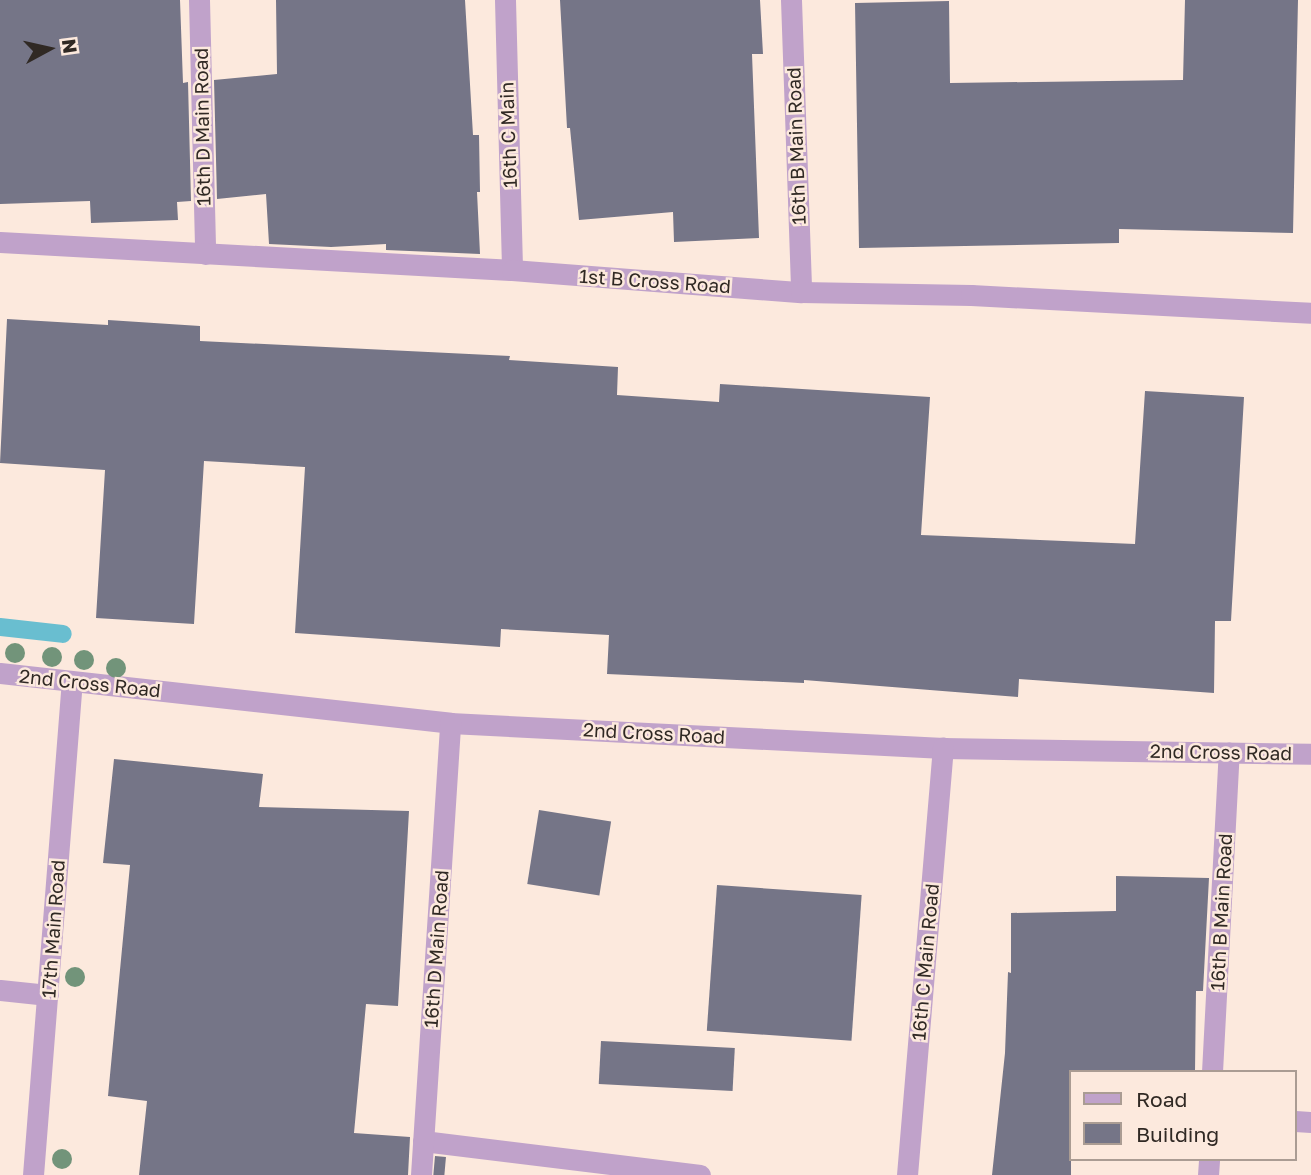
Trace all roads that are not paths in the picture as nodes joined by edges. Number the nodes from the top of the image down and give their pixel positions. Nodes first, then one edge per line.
1 (199, 0) edge
2 (505, 0) edge
3 (791, 0) edge
4 (0, 242) edge
5 (205, 254) junction
6 (512, 270) junction
7 (801, 292) junction
8 (1311, 313) edge
9 (0, 673) edge
10 (72, 682) junction
11 (450, 723) junction
12 (943, 748) junction
13 (1229, 752) junction
14 (1311, 754) edge
15 (0, 990) edge
16 (48, 995) junction
17 (1212, 1070) edge
18 (423, 1141) junction
19 (33, 1175) edge
20 (421, 1175) edge
21 (700, 1175) edge
22 (907, 1175) edge

1 - 5 street, 16th D Main Road
2 - 6 street, 16th C Main
3 - 7 street, 16th B Main Road
4 - 5 street, 1st B Cross Road
5 - 6 street, 1st B Cross Road
6 - 7 street, 1st B Cross Road
7 - 8 street, 1st B Cross Road
9 - 10 street, 2nd Cross Road
10 - 11 street, 2nd Cross Road
10 - 16 street, 17th Main Road
11 - 12 street, 2nd Cross Road
11 - 18 street, 16th D Main Road
12 - 13 street, 2nd Cross Road
12 - 22 street, 16th C Main Road
13 - 14 street, 2nd Cross Road
13 - 17 street, 16th B Main Road
15 - 16 street
16 - 19 street, 17th Main Road
18 - 20 street, 16th D Main Road
18 - 21 street

